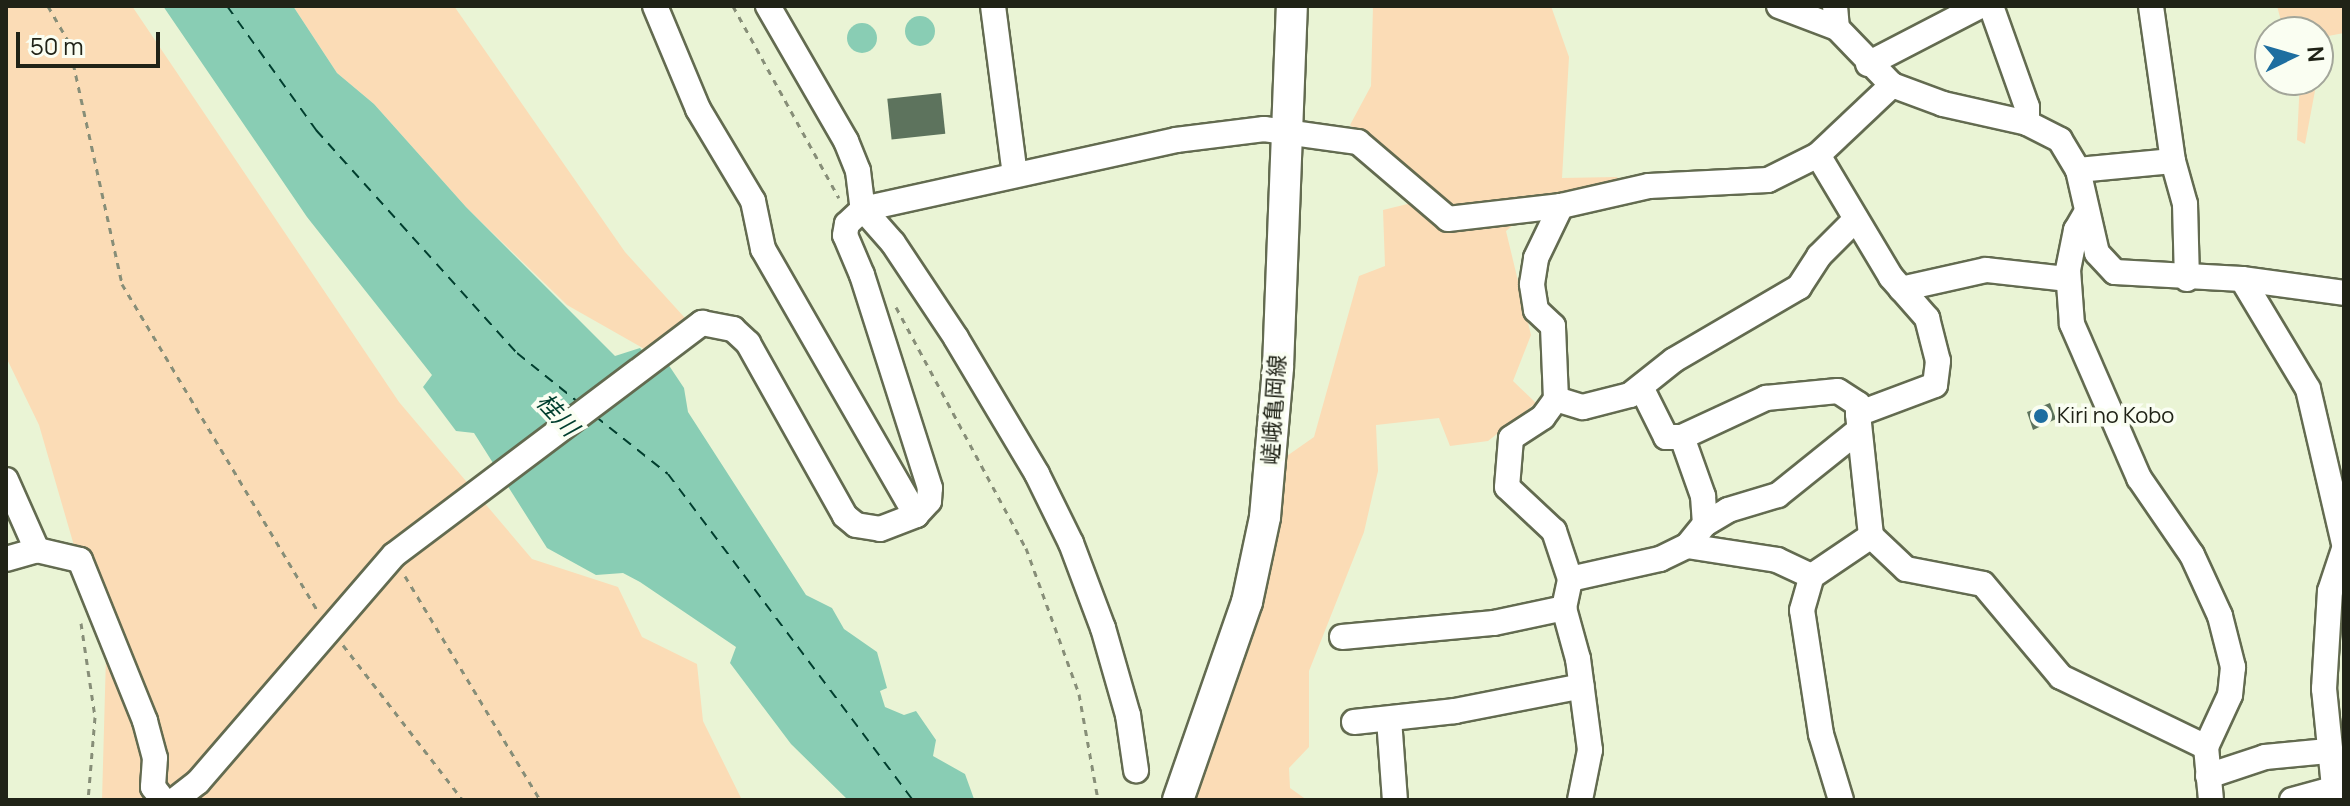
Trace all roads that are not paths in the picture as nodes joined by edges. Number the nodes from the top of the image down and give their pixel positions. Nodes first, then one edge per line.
1 (655, 6) edge
2 (768, 6) edge
3 (993, 6) edge
4 (1292, 6) edge
5 (1779, 6) edge
6 (1980, 6) edge
7 (1991, 6) edge
8 (2151, 6) edge
9 (1836, 17) edge
10 (1868, 64) junction
11 (1892, 85) junction
12 (2027, 123) junction
13 (1288, 129) junction
14 (1818, 155) junction
15 (2173, 161) junction
16 (2078, 170) junction
17 (1015, 175) junction
18 (1561, 206) junction
19 (858, 212) junction
20 (2086, 213) junction
21 (1856, 219) junction
22 (2111, 270) junction
23 (2068, 275) junction
24 (2187, 279) junction
25 (2242, 279) junction
26 (1901, 289) junction
27 (2344, 293) edge
28 (1641, 387) junction
29 (1556, 399) junction
30 (1858, 423) junction
31 (1682, 437) junction
32 (6, 480) edge
33 (916, 515) junction
34 (1705, 524) junction
35 (1871, 536) junction
36 (1687, 546) junction
37 (2344, 546) edge
38 (37, 550) junction
39 (6, 559) edge
40 (1812, 576) junction
41 (1570, 579) junction
42 (1564, 608) junction
43 (1342, 637) dead end
44 (1582, 686) junction
45 (1389, 719) junction
46 (1354, 722) dead end
47 (2206, 747) junction
48 (2328, 751) junction
49 (1136, 770) dead end
50 (2339, 787) edge
51 (2210, 788) edge
52 (163, 800) edge
53 (175, 800) edge
54 (1178, 800) edge
55 (1395, 800) edge
56 (1580, 800) edge
57 (1841, 800) edge
58 (2292, 800) edge

1 - 33 street
2 - 19 street
3 - 17 street
4 - 13 main road, 嵯峨亀岡線
5 - 9 street
6 - 10 street
7 - 12 street
8 - 15 street
9 - 10 street
10 - 11 street
11 - 12 street
11 - 14 street
12 - 16 street
13 - 17 street
13 - 18 street
13 - 54 main road, 嵯峨亀岡線
14 - 18 street
14 - 21 street
15 - 16 street
15 - 24 street
16 - 20 street
17 - 19 street
18 - 29 street
19 - 33 street
19 - 49 street
20 - 22 street
20 - 23 street
21 - 26 street
21 - 28 street
22 - 23 street
22 - 24 street
23 - 26 street
23 - 47 street
24 - 25 street
25 - 27 street
25 - 37 street
26 - 30 street
28 - 29 street
28 - 31 street
29 - 41 street
30 - 31 street
30 - 34 street
30 - 35 street
31 - 34 street
32 - 38 street
33 - 53 street
34 - 36 street
35 - 40 street
35 - 47 street
36 - 40 street
36 - 41 street
37 - 48 street
38 - 39 street
38 - 52 street
40 - 57 street
41 - 42 street
42 - 43 street
42 - 44 street
44 - 45 street
44 - 56 street
45 - 46 street
45 - 55 street
47 - 51 street
48 - 50 street
48 - 51 street
50 - 58 street

